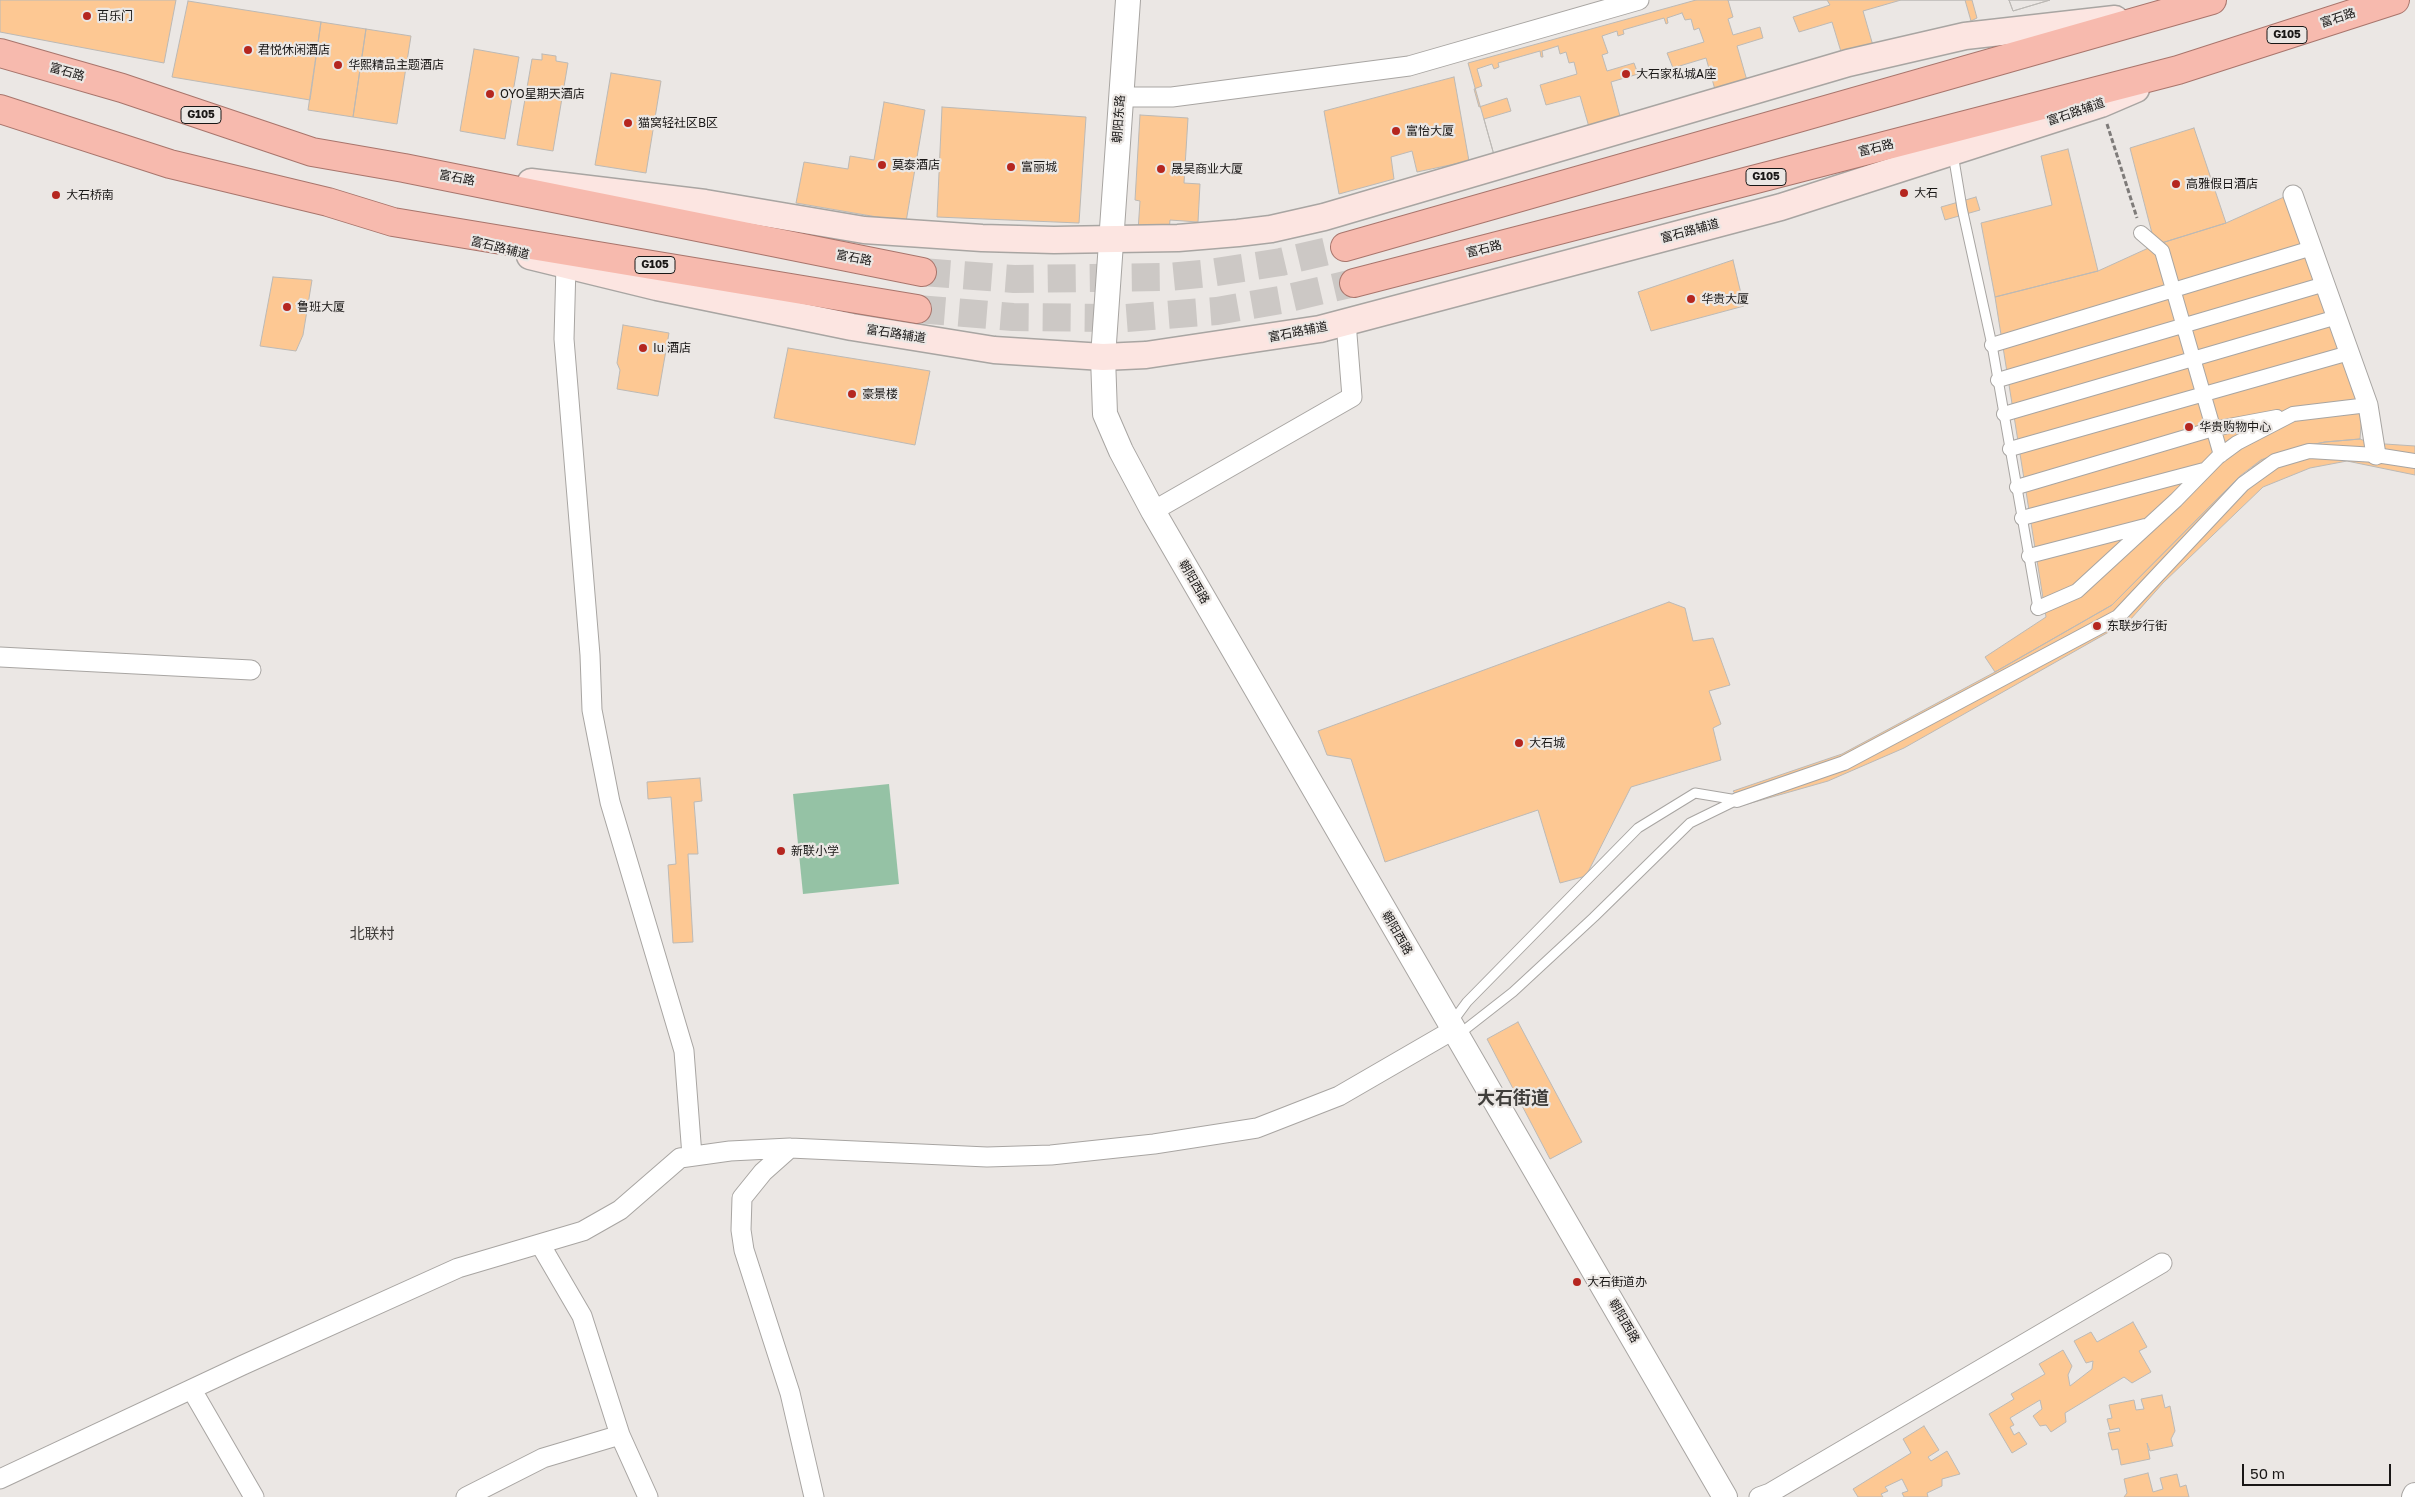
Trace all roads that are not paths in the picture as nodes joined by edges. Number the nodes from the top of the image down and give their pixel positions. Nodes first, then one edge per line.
1 (1128, 0) edge
2 (1639, 0) edge
3 (2212, 0) edge
4 (2395, 0) edge
5 (2156, 15) junction
6 (0, 53) edge
7 (2178, 70) junction
8 (1121, 97) junction
9 (0, 109) edge
10 (0, 118) edge
11 (61, 130) junction
12 (1953, 152) junction
13 (404, 168) junction
14 (2293, 195) dead end
15 (394, 222) junction
16 (2141, 233) road end
17 (1111, 239) junction
18 (1345, 247) tunnel mouth
19 (2312, 248) junction
20 (566, 265) junction
21 (922, 272) tunnel mouth
22 (1354, 283) tunnel mouth
23 (2325, 284) junction
24 (2173, 290) junction
25 (917, 309) tunnel mouth
26 (2336, 318) junction
27 (1346, 322) junction
28 (2184, 326) junction
29 (1992, 345) junction
30 (2349, 353) junction
31 (1103, 357) junction
32 (2193, 358) junction
33 (1998, 380) junction
34 (2203, 394) junction
35 (2368, 405) junction
36 (2004, 414) junction
37 (2293, 414) junction
38 (2213, 430) junction
39 (2010, 449) junction
40 (2221, 454) junction
41 (2376, 455) junction
42 (2415, 461) edge
43 (2204, 470) junction
44 (2017, 487) junction
45 (1153, 512) junction
46 (2022, 518) junction
47 (2147, 526) junction
48 (2029, 556) junction
49 (2038, 608) joint
50 (0, 657) edge
51 (251, 670) dead end
52 (1737, 800) junction
53 (1455, 1032) junction
54 (790, 1148) junction
55 (692, 1156) junction
56 (540, 1244) junction
57 (2162, 1263) dead end
58 (192, 1390) junction
59 (620, 1435) junction
60 (0, 1479) edge
61 (254, 1497) edge
62 (466, 1497) edge
63 (648, 1497) edge
64 (814, 1497) edge
65 (1725, 1497) edge
66 (1759, 1497) edge

1 - 8 street, 朝阳东路
2 - 8 street
3 - 5 highway
4 - 7 highway, 富石路 / G105
5 - 17 main road
5 - 18 highway
6 - 13 highway, 富石路 / G105
7 - 12 main road, 富石路辅道
7 - 22 highway, 富石路 / G105
8 - 17 street, 朝阳东路
9 - 11 highway, G105
10 - 11 highway, G105
11 - 15 highway, G105
12 - 27 main road, 富石路辅道
12 - 29 lane
13 - 17 main road
13 - 21 highway, 富石路 / G105
14 - 19 street
15 - 20 main road, 富石路辅道
15 - 25 highway, G105
16 - 24 street
17 - 31 street, 朝阳东路
19 - 23 street
19 - 24 street
20 - 31 main road, 富石路辅道
20 - 55 street
23 - 26 street
23 - 28 street
24 - 28 street
24 - 29 street
26 - 30 street
26 - 32 street
27 - 31 main road, 富石路辅道
27 - 45 street
28 - 32 street
28 - 33 street
29 - 33 lane
30 - 34 street
30 - 35 street
31 - 45 street, 朝阳西路
32 - 34 street
32 - 36 street
33 - 36 lane
34 - 38 street
34 - 39 street
35 - 37 street
35 - 41 street
36 - 39 lane
37 - 38 street
37 - 40 street
38 - 40 street
38 - 44 street
39 - 44 lane
40 - 43 street
41 - 42 street
41 - 52 street
43 - 46 street
43 - 47 street
44 - 46 lane
45 - 53 street, 朝阳西路
46 - 48 lane
47 - 48 street
47 - 49 street
48 - 49 lane
50 - 51 street
52 - 53 lane
52 - 53 lane
53 - 54 street
53 - 65 street, 朝阳西路
54 - 55 street
54 - 64 street
55 - 56 street
56 - 58 street
56 - 59 street
57 - 66 street
58 - 60 street
58 - 61 street
59 - 62 street
59 - 63 street

